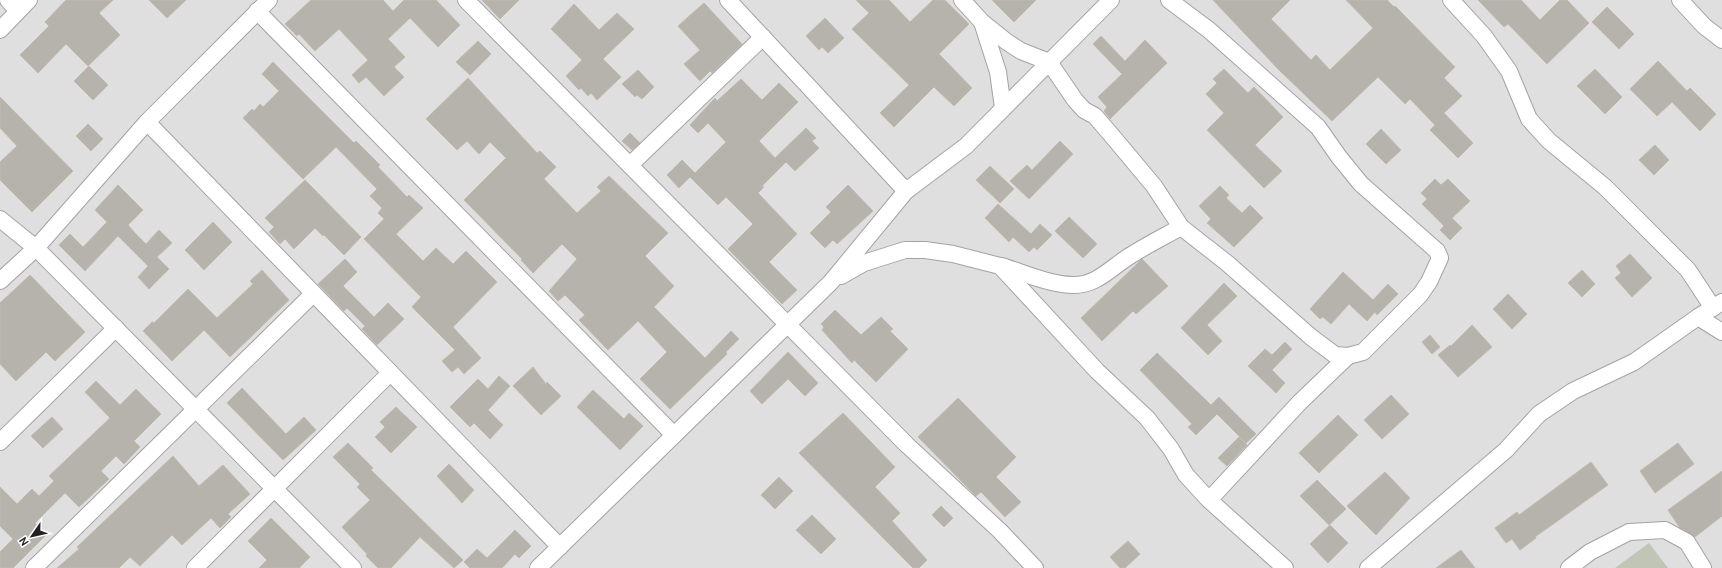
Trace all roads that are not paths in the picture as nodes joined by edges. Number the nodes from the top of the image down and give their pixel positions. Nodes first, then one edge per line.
1 (269, 0) edge
2 (466, 0) edge
3 (728, 0) edge
4 (962, 0) edge
5 (1111, 0) edge
6 (1169, 0) edge
7 (1451, 0) edge
8 (1680, 0) edge
9 (18, 4) edge
10 (257, 11) junction
11 (982, 22) junction
12 (0, 30) edge
13 (763, 37) junction
14 (1722, 40) edge
15 (1049, 62) junction
16 (1003, 108) junction
17 (147, 122) junction
18 (630, 165) junction
19 (906, 191) junction
20 (0, 219) edge
21 (1181, 227) junction
22 (36, 248) junction
23 (1000, 266) junction
24 (0, 281) edge
25 (831, 282) junction
26 (313, 294) junction
27 (1718, 305) edge
28 (1698, 317) junction
29 (788, 324) junction
30 (116, 328) junction
31 (1722, 332) edge
32 (1348, 356) junction
33 (390, 373) junction
34 (196, 409) junction
35 (674, 435) junction
36 (0, 442) edge
37 (274, 488) junction
38 (1209, 500) junction
39 (560, 547) junction
40 (34, 568) edge
41 (195, 568) edge
42 (353, 568) edge
43 (538, 568) edge
44 (1035, 568) edge
45 (1285, 568) edge
46 (1368, 568) edge
47 (1569, 568) edge
48 (1703, 568) edge

1 - 10 street
2 - 18 street
3 - 13 street
4 - 11 street
5 - 15 street
6 - 32 street
7 - 27 street
8 - 14 street
9 - 12 street
10 - 17 street
10 - 35 street
11 - 15 street
11 - 16 street
13 - 18 street
13 - 19 street
15 - 16 street
15 - 21 street
16 - 19 street
17 - 22 street
17 - 26 street
18 - 29 street
19 - 25 street
20 - 22 street
21 - 23 street
21 - 32 street
22 - 24 street
22 - 30 street
23 - 25 street
23 - 38 street
25 - 29 street
26 - 33 street
26 - 34 street
27 - 28 street
28 - 31 street
28 - 46 street
29 - 35 street
29 - 44 street
30 - 34 street
30 - 36 street
32 - 38 street
33 - 37 street
33 - 39 street
34 - 37 street
34 - 40 street
35 - 39 street
37 - 41 street
37 - 42 street
38 - 45 street
39 - 43 street
47 - 48 street

